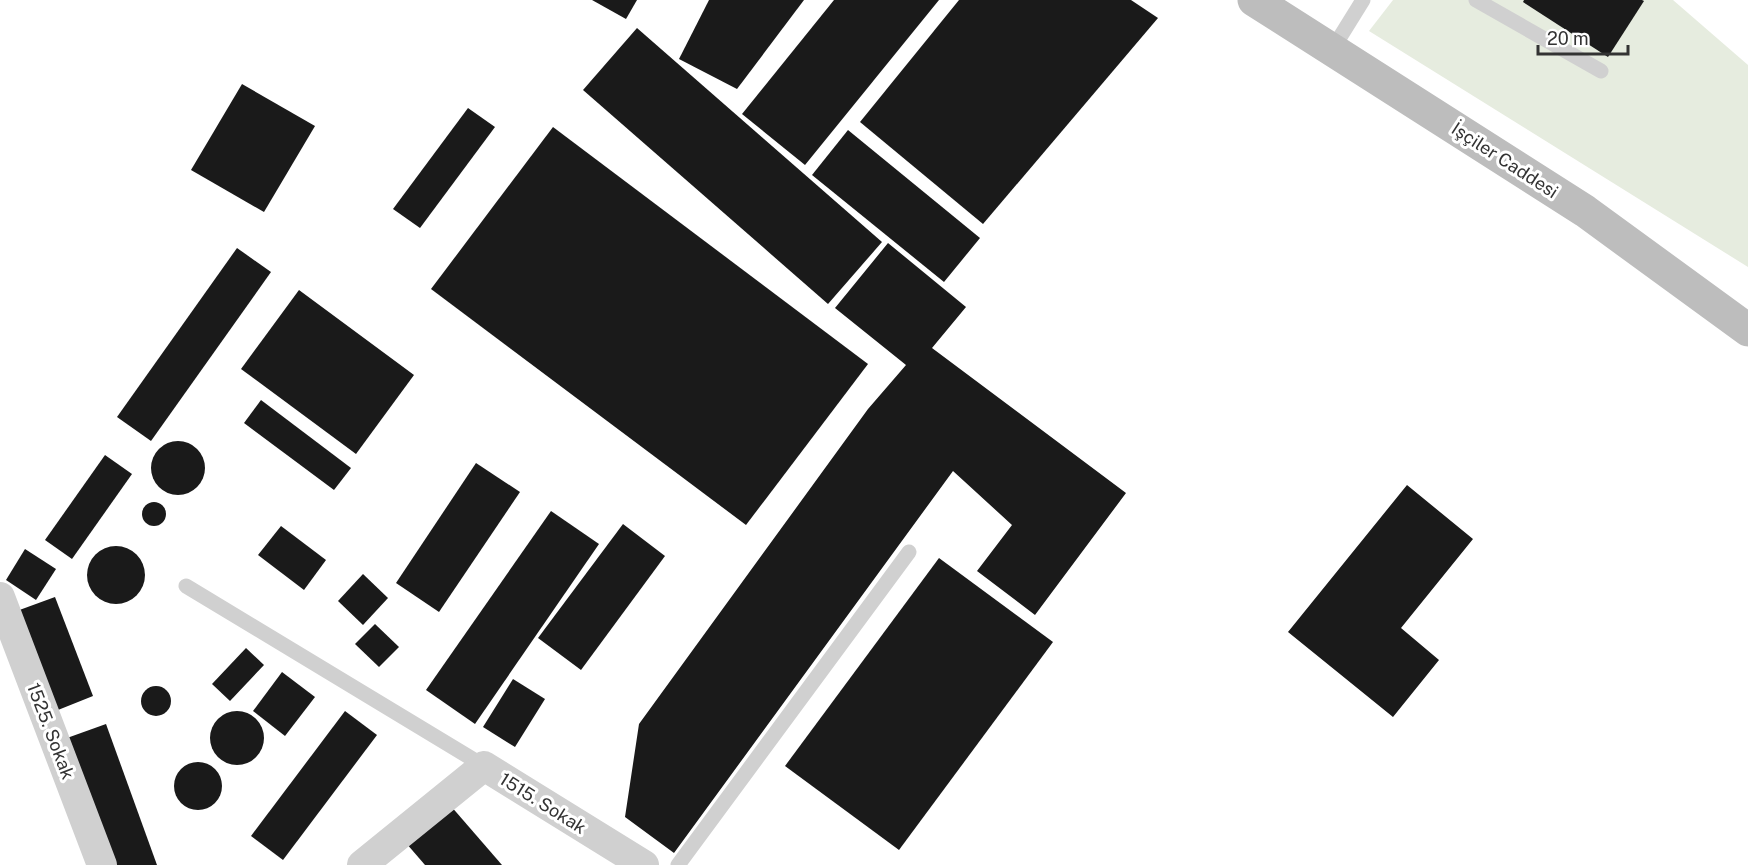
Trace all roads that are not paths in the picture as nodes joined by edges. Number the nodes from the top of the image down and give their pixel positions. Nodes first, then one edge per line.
1 (1254, 0) edge
2 (1363, 0) edge
3 (1476, 0) edge
4 (1332, 50) junction
5 (1601, 71) dead end
6 (1748, 330) edge
7 (909, 552) dead end
8 (186, 586) dead end
9 (0, 597) edge
10 (484, 766) junction
11 (102, 865) edge
12 (362, 865) edge
13 (644, 865) edge
14 (678, 865) edge

1 - 4 street, İşçiler Caddesi
2 - 4 lane
3 - 5 lane
4 - 6 street, İşçiler Caddesi
7 - 14 lane
8 - 10 lane
9 - 11 street, 1525. Sokak
10 - 12 street, 1515. Sokak
10 - 13 street, 1515. Sokak

